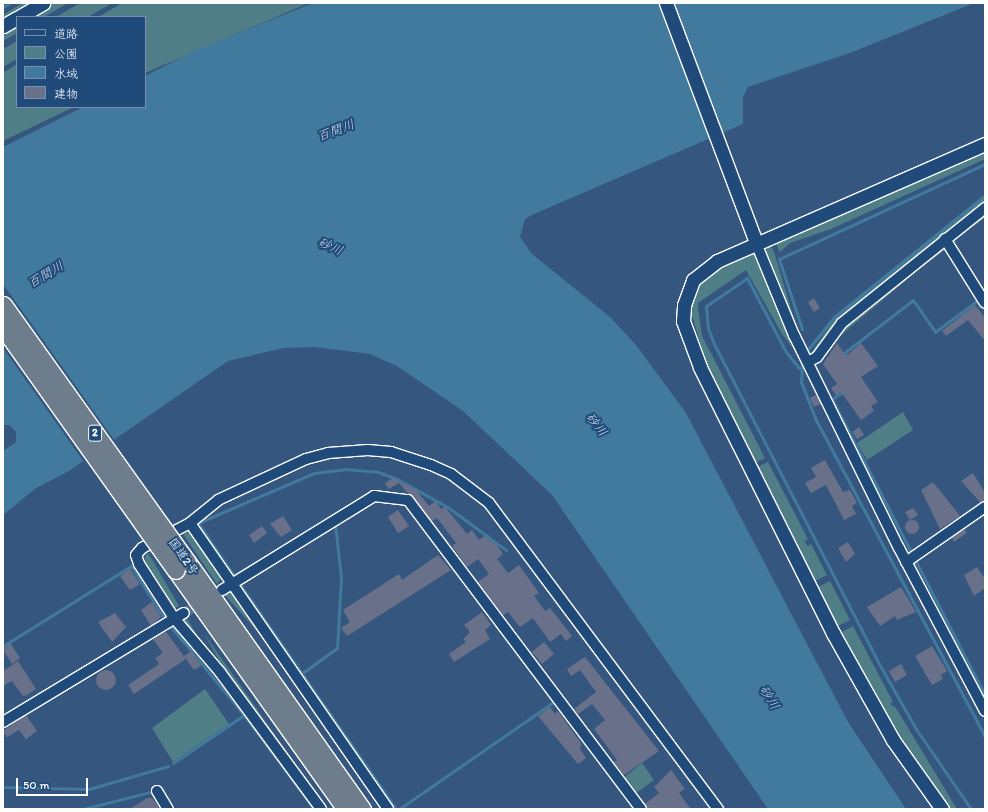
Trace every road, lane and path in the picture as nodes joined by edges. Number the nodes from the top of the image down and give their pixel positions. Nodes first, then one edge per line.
1 (43, 3) edge
2 (666, 3) edge
3 (21, 16) edge
4 (16, 19) edge
5 (3, 26) edge
6 (985, 144) edge
7 (985, 208) edge
8 (945, 239) junction
9 (756, 242) junction
10 (985, 302) edge
11 (3, 305) edge
12 (3, 327) edge
13 (806, 358) junction
14 (985, 507) edge
15 (190, 523) junction
16 (912, 558) junction
17 (182, 566) junction
18 (232, 583) junction
19 (222, 590) dead end
20 (184, 613) tunnel mouth
21 (170, 621) junction
22 (229, 622) junction
23 (985, 711) edge
24 (283, 721) junction
25 (3, 722) edge
26 (157, 791) dead end
27 (168, 809) edge
28 (321, 809) edge
29 (334, 809) edge
30 (346, 809) edge
31 (362, 809) edge
32 (375, 809) edge
33 (388, 809) edge
34 (641, 809) edge
35 (718, 809) edge
36 (942, 809) edge

1 - 3 street
2 - 9 street
4 - 5 street
6 - 9 street
7 - 8 street
8 - 10 street
8 - 13 street
9 - 13 street
9 - 36 street
11 - 17 highway, 国道2号 / 2, bridge
12 - 17 highway, 国道2号 / 2, bridge
13 - 16 street
14 - 16 street
15 - 18 street
15 - 21 street
15 - 35 street
16 - 23 street
17 - 22 highway, 国道2号 / 2
17 - 24 highway, 国道2号 / 2
18 - 19 street
18 - 33 street
18 - 34 street
20 - 21 street
21 - 25 street
21 - 28 street
22 - 31 highway, 国道2号 / 2
22 - 32 highway
24 - 29 highway
24 - 30 highway, 国道2号 / 2
26 - 27 street

